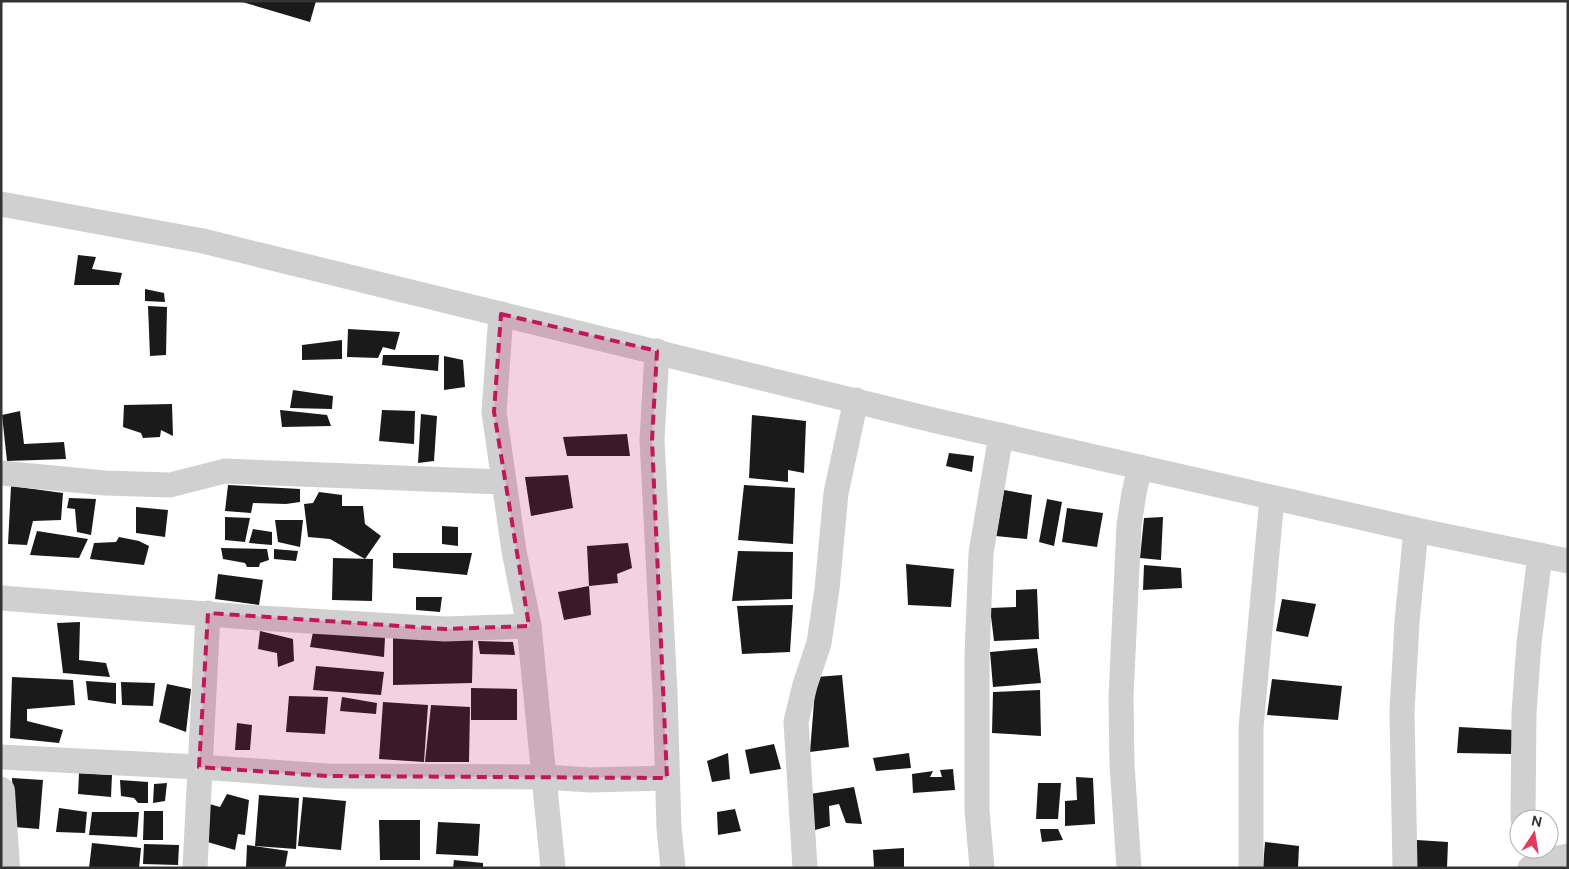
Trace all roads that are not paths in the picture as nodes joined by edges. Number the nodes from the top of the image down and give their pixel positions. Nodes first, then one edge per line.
1 (1, 204) edge
2 (501, 314) junction
3 (656, 351) junction
4 (856, 400) junction
5 (1001, 434) junction
6 (1140, 467) junction
7 (1, 473) edge
8 (503, 482) junction
9 (1272, 498) junction
10 (1416, 530) junction
11 (1540, 555) junction
12 (1568, 561) edge
13 (1, 598) edge
14 (208, 613) junction
15 (529, 626) junction
16 (1, 757) edge
17 (199, 767) junction
18 (544, 777) junction
19 (667, 778) junction
20 (1, 791) edge
21 (1523, 809) edge
22 (1568, 856) edge
23 (6, 868) edge
24 (194, 868) edge
25 (553, 868) edge
26 (673, 868) edge
27 (805, 868) edge
28 (982, 868) edge
29 (1128, 868) edge
30 (1251, 868) edge
31 (1405, 868) edge
32 (1530, 868) edge

1 - 2 street
2 - 3 street
2 - 8 street
3 - 4 street
3 - 19 street
4 - 5 street
4 - 27 street
5 - 6 street
5 - 28 street
6 - 9 street
6 - 29 street
7 - 8 street
8 - 15 street
9 - 10 street
9 - 30 street
10 - 11 street
10 - 31 street
11 - 12 street
11 - 21 street
13 - 14 street
14 - 15 street
14 - 17 street
15 - 18 street
16 - 17 street
17 - 18 street
17 - 24 street
18 - 19 street
18 - 25 street
19 - 26 street
20 - 23 street
22 - 32 street

